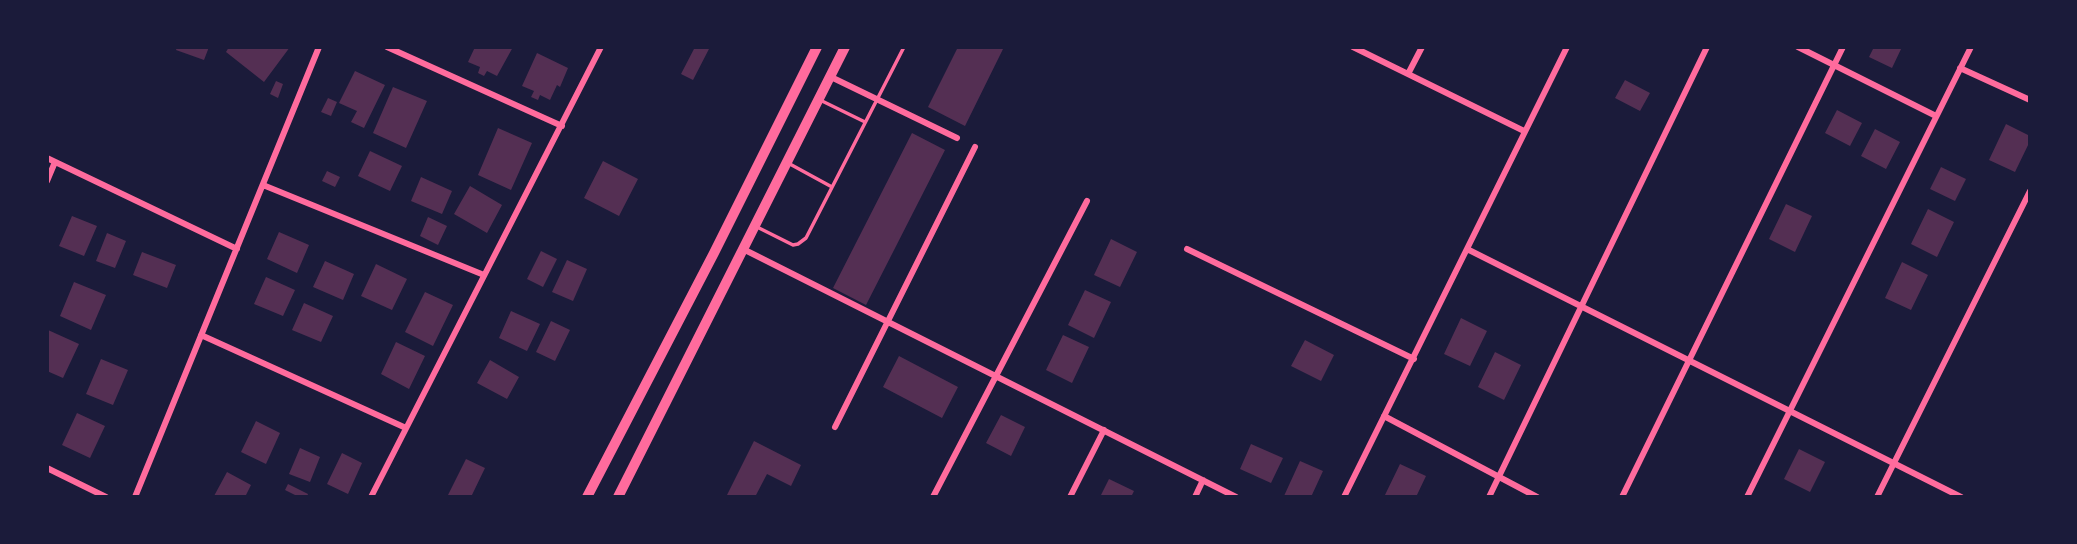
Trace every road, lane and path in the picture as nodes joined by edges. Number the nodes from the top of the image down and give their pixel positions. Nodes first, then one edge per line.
1 (319, 47) edge
2 (387, 47) edge
3 (601, 47) edge
4 (817, 47) edge
5 (845, 47) edge
6 (904, 47) edge
7 (1353, 47) edge
8 (1422, 47) edge
9 (1567, 47) edge
10 (1707, 47) edge
11 (1798, 47) edge
12 (1843, 47) edge
13 (1971, 47) edge
14 (1834, 65) junction
15 (1960, 68) junction
16 (1408, 74) junction
17 (831, 77) junction
18 (819, 99) junction
19 (877, 99) junction
20 (2030, 100) edge
21 (1936, 117) junction
22 (865, 122) junction
23 (562, 126) junction
24 (1524, 131) junction
25 (957, 138) dead end
26 (975, 147) dead end
27 (47, 158) edge
28 (55, 162) junction
29 (787, 163) junction
30 (47, 181) edge
31 (263, 185) junction
32 (832, 187) junction
33 (2030, 191) edge
34 (1087, 201) dead end
35 (755, 226) junction
36 (237, 249) junction
37 (743, 249) junction
38 (1467, 249) junction
39 (1187, 250) dead end
40 (484, 275) junction
41 (1582, 307) junction
42 (887, 322) junction
43 (201, 335) junction
44 (1414, 359) junction
45 (1689, 361) junction
46 (996, 376) junction
47 (1789, 413) junction
48 (1384, 416) junction
49 (835, 427) dead end
50 (406, 428) junction
51 (1104, 430) junction
52 (1894, 464) junction
53 (47, 468) edge
54 (1499, 477) junction
55 (1203, 480) junction
56 (106, 497) edge
57 (135, 497) edge
58 (371, 497) edge
59 (587, 497) edge
60 (618, 497) edge
61 (933, 497) edge
62 (1070, 497) edge
63 (1195, 497) edge
64 (1236, 497) edge
65 (1344, 497) edge
66 (1489, 497) edge
67 (1537, 497) edge
68 (1622, 497) edge
69 (1746, 497) edge
70 (1877, 497) edge
71 (1961, 497) edge

1 - 31 street
2 - 23 street
3 - 23 street
4 - 59 highway
5 - 17 highway
6 - 19 lane
7 - 16 street
8 - 16 street
9 - 24 street
10 - 41 street
11 - 14 street
12 - 14 street
13 - 15 street
14 - 21 street
14 - 45 street
15 - 20 street
15 - 21 street
16 - 24 street
17 - 18 highway
17 - 19 street
18 - 22 lane
18 - 29 highway
19 - 22 lane
19 - 25 street
21 - 47 street
22 - 32 lane
23 - 40 street
24 - 38 street
26 - 42 street
27 - 28 street
28 - 30 street
28 - 36 street
29 - 32 lane
29 - 35 highway
31 - 36 street
31 - 40 street
32 - 35 lane
33 - 52 street
34 - 46 street
35 - 37 highway
36 - 43 street
37 - 42 street
37 - 60 highway
38 - 41 street
38 - 44 street
39 - 44 street
40 - 50 street
41 - 45 street
41 - 54 street
42 - 46 street
42 - 49 street
43 - 50 street
43 - 57 street
44 - 48 street
45 - 47 street
45 - 68 street
46 - 51 street
46 - 61 street
47 - 52 street
47 - 69 street
48 - 54 street
48 - 65 street
50 - 58 street
51 - 55 street
51 - 62 street
52 - 70 street
52 - 71 street
53 - 56 street
54 - 66 street
54 - 67 street
55 - 63 street
55 - 64 street

